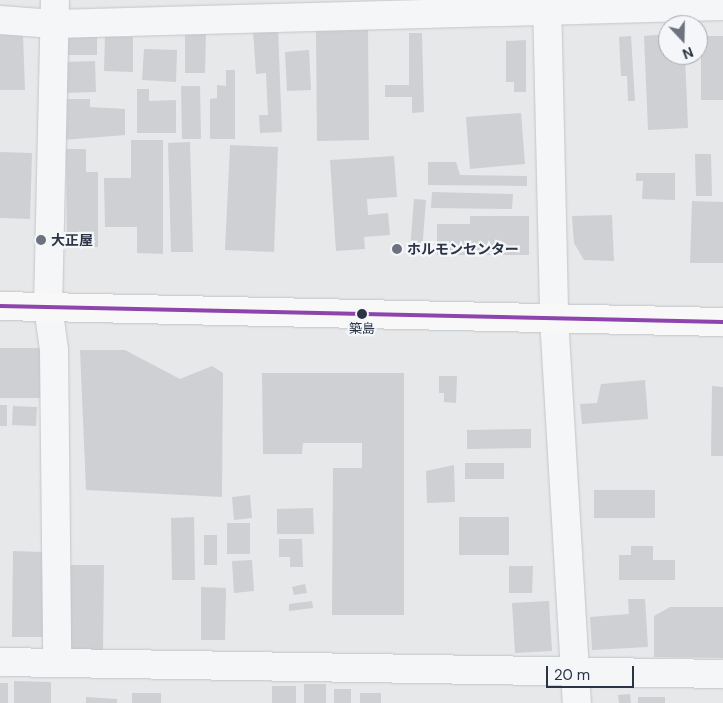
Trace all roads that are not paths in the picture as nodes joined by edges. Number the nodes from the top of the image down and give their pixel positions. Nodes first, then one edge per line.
1 (547, 4) edge
2 (723, 6) edge
3 (54, 12) edge
4 (0, 20) edge
5 (0, 306) edge
6 (48, 306) junction
7 (554, 318) junction
8 (723, 322) edge
9 (0, 662) edge
10 (56, 662) junction
11 (572, 671) junction
12 (723, 674) edge
13 (578, 703) edge

1 - 2 street
1 - 3 street
1 - 7 street
3 - 4 street
3 - 6 street
5 - 6 main road
6 - 7 main road
6 - 10 street
7 - 8 main road
7 - 11 street
9 - 10 street
10 - 11 street
11 - 12 street
11 - 13 street

